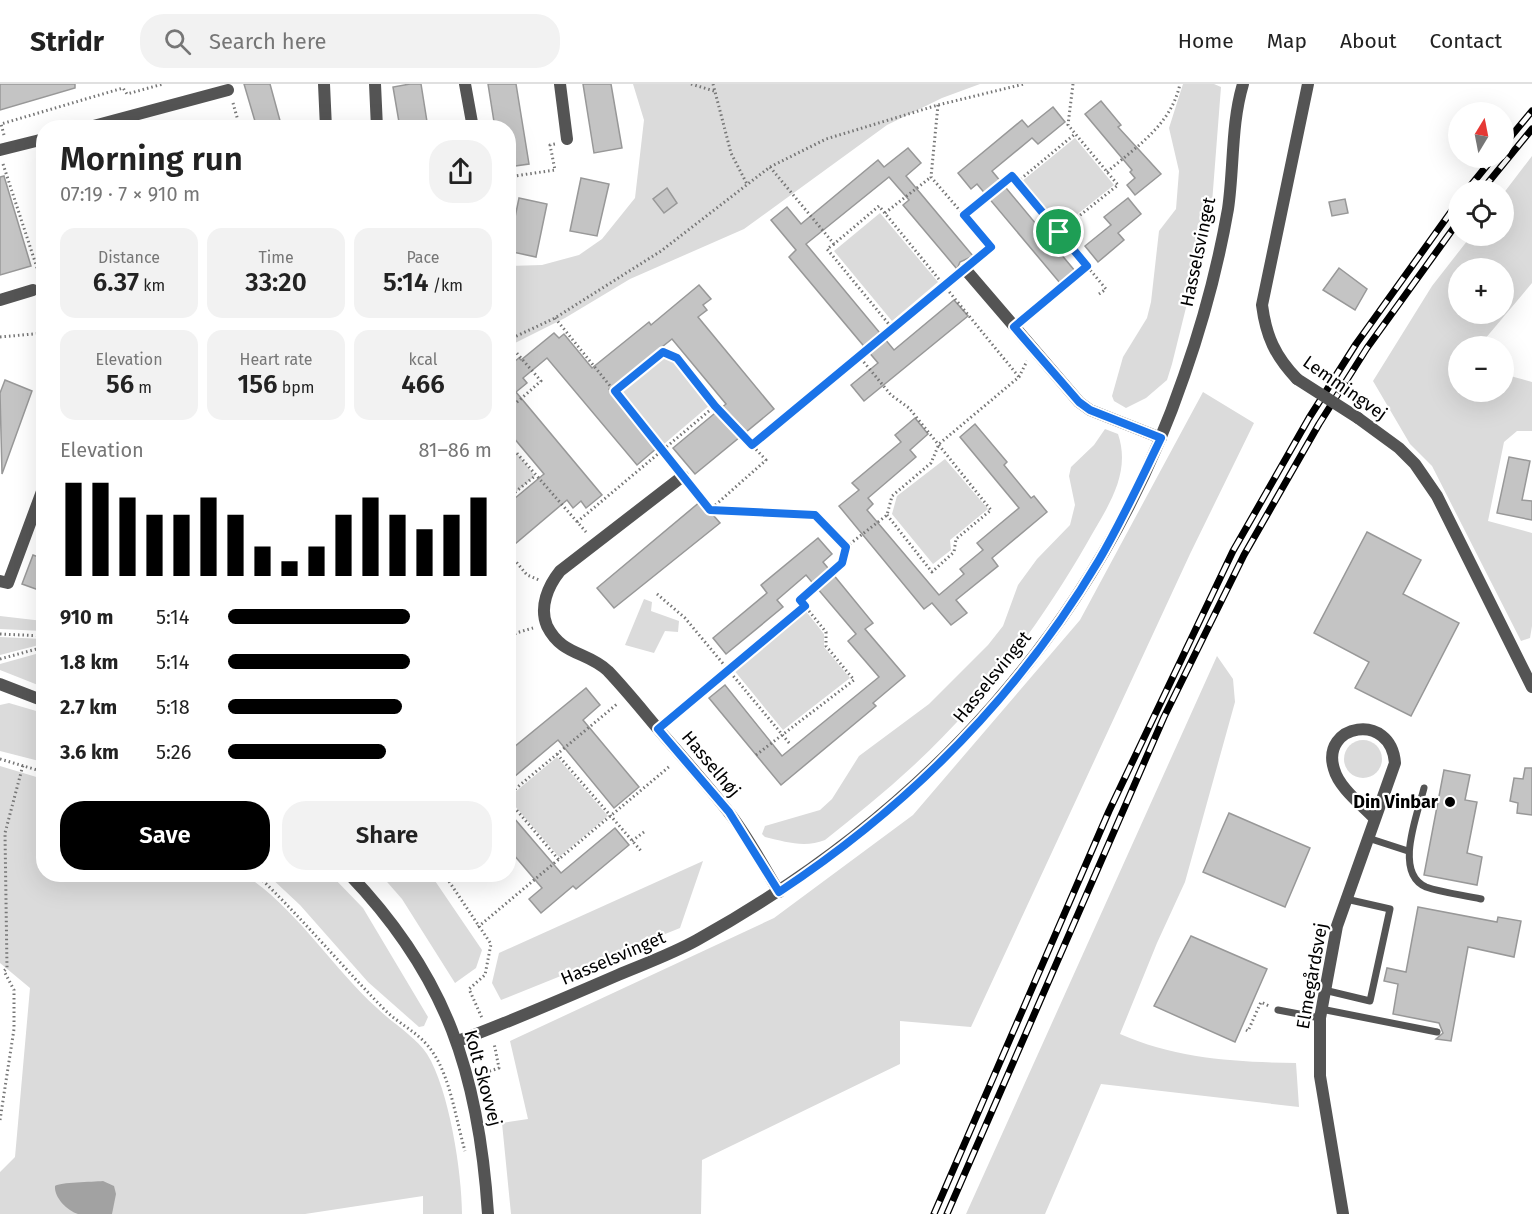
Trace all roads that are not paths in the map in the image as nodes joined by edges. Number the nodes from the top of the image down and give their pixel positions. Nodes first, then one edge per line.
1 (324, 84) edge
2 (375, 84) edge
3 (465, 84) edge
4 (560, 84) edge
5 (1243, 84) edge
6 (1308, 84) edge
7 (228, 90) road end
8 (116, 120) edge
9 (326, 120) edge
10 (377, 120) edge
11 (471, 120) edge
12 (567, 139) road end
13 (36, 141) edge
14 (2, 151) edge
15 (965, 269) road end
16 (36, 285) edge
17 (0, 300) edge
18 (1161, 438) junction
19 (683, 476) road end
20 (36, 520) edge
21 (0, 581) edge
22 (0, 684) edge
23 (1532, 687) edge
24 (36, 698) edge
25 (1424, 788) dead end
26 (1375, 819) junction
27 (1368, 838) junction
28 (1408, 852) junction
29 (357, 882) edge
30 (779, 892) junction
31 (1345, 899) junction
32 (1481, 899) dead end
33 (1324, 990) junction
34 (1278, 1010) road end
35 (1320, 1014) junction
36 (1437, 1032) dead end
37 (458, 1041) junction
38 (488, 1214) edge
39 (1343, 1214) edge

1 - 9 street
2 - 10 street
3 - 11 street
4 - 12 street
5 - 18 street, Hasselsvinget
6 - 23 street, Lemmingvej, bridge
7 - 8 street
13 - 14 street
15 - 18 street
16 - 17 street
18 - 30 street, Hasselsvinget
19 - 30 street, Hasselhøj
20 - 21 street
22 - 24 street
25 - 28 lane
26 - 26 street, Elmegårdsvej
26 - 27 street, Elmegårdsvej
27 - 28 lane
27 - 31 street, Elmegårdsvej
28 - 32 lane
29 - 37 street, Kolt Skovvej
30 - 37 street, Hasselsvinget
31 - 33 street, Elmegårdsvej
31 - 33 lane
33 - 35 street, Elmegårdsvej
34 - 35 lane
35 - 36 lane
35 - 39 street, Elmegårdsvej
37 - 38 street, Kolt Skovvej

